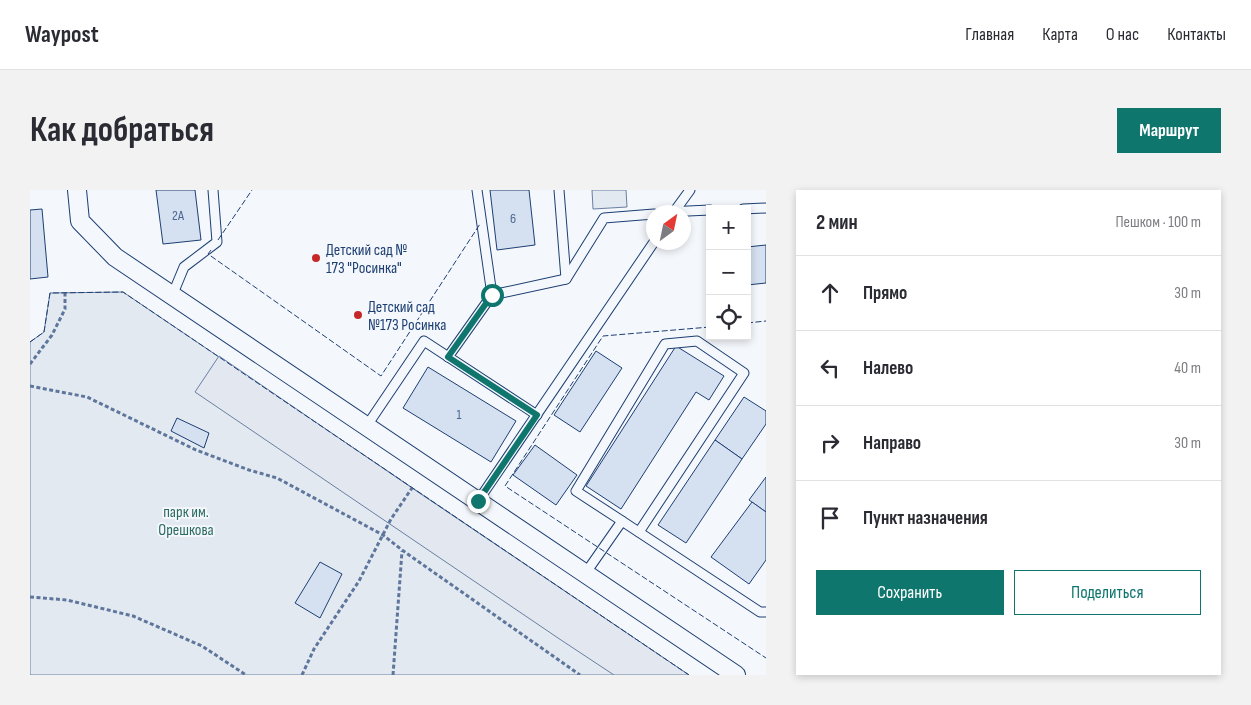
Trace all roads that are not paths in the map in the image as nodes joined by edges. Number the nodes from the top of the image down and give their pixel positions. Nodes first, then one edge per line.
1 (78, 190) edge
2 (213, 190) edge
3 (477, 190) edge
4 (559, 190) edge
5 (690, 190) edge
6 (678, 205) edge
7 (766, 208) edge
8 (751, 209) edge
9 (706, 210) edge
10 (691, 211) edge
11 (646, 215) edge
12 (649, 250) edge
13 (566, 279) junction
14 (492, 295) junction
15 (172, 296) junction
16 (448, 357) junction
17 (537, 415) junction
18 (366, 427) junction
19 (478, 501) junction
20 (622, 521) junction
21 (639, 532) junction
22 (585, 574) junction
23 (766, 612) edge
24 (736, 675) edge

1 - 15 street
2 - 15 lane
3 - 14 lane
4 - 13 lane
5 - 6 lane
7 - 8 lane
9 - 10 lane
11 - 13 lane
12 - 17 lane
13 - 14 lane
14 - 16 lane
15 - 18 street
16 - 17 lane
16 - 18 lane
17 - 19 lane
18 - 19 street
19 - 22 street
20 - 21 lane
20 - 21 lane
20 - 22 lane
21 - 23 lane
22 - 24 street

